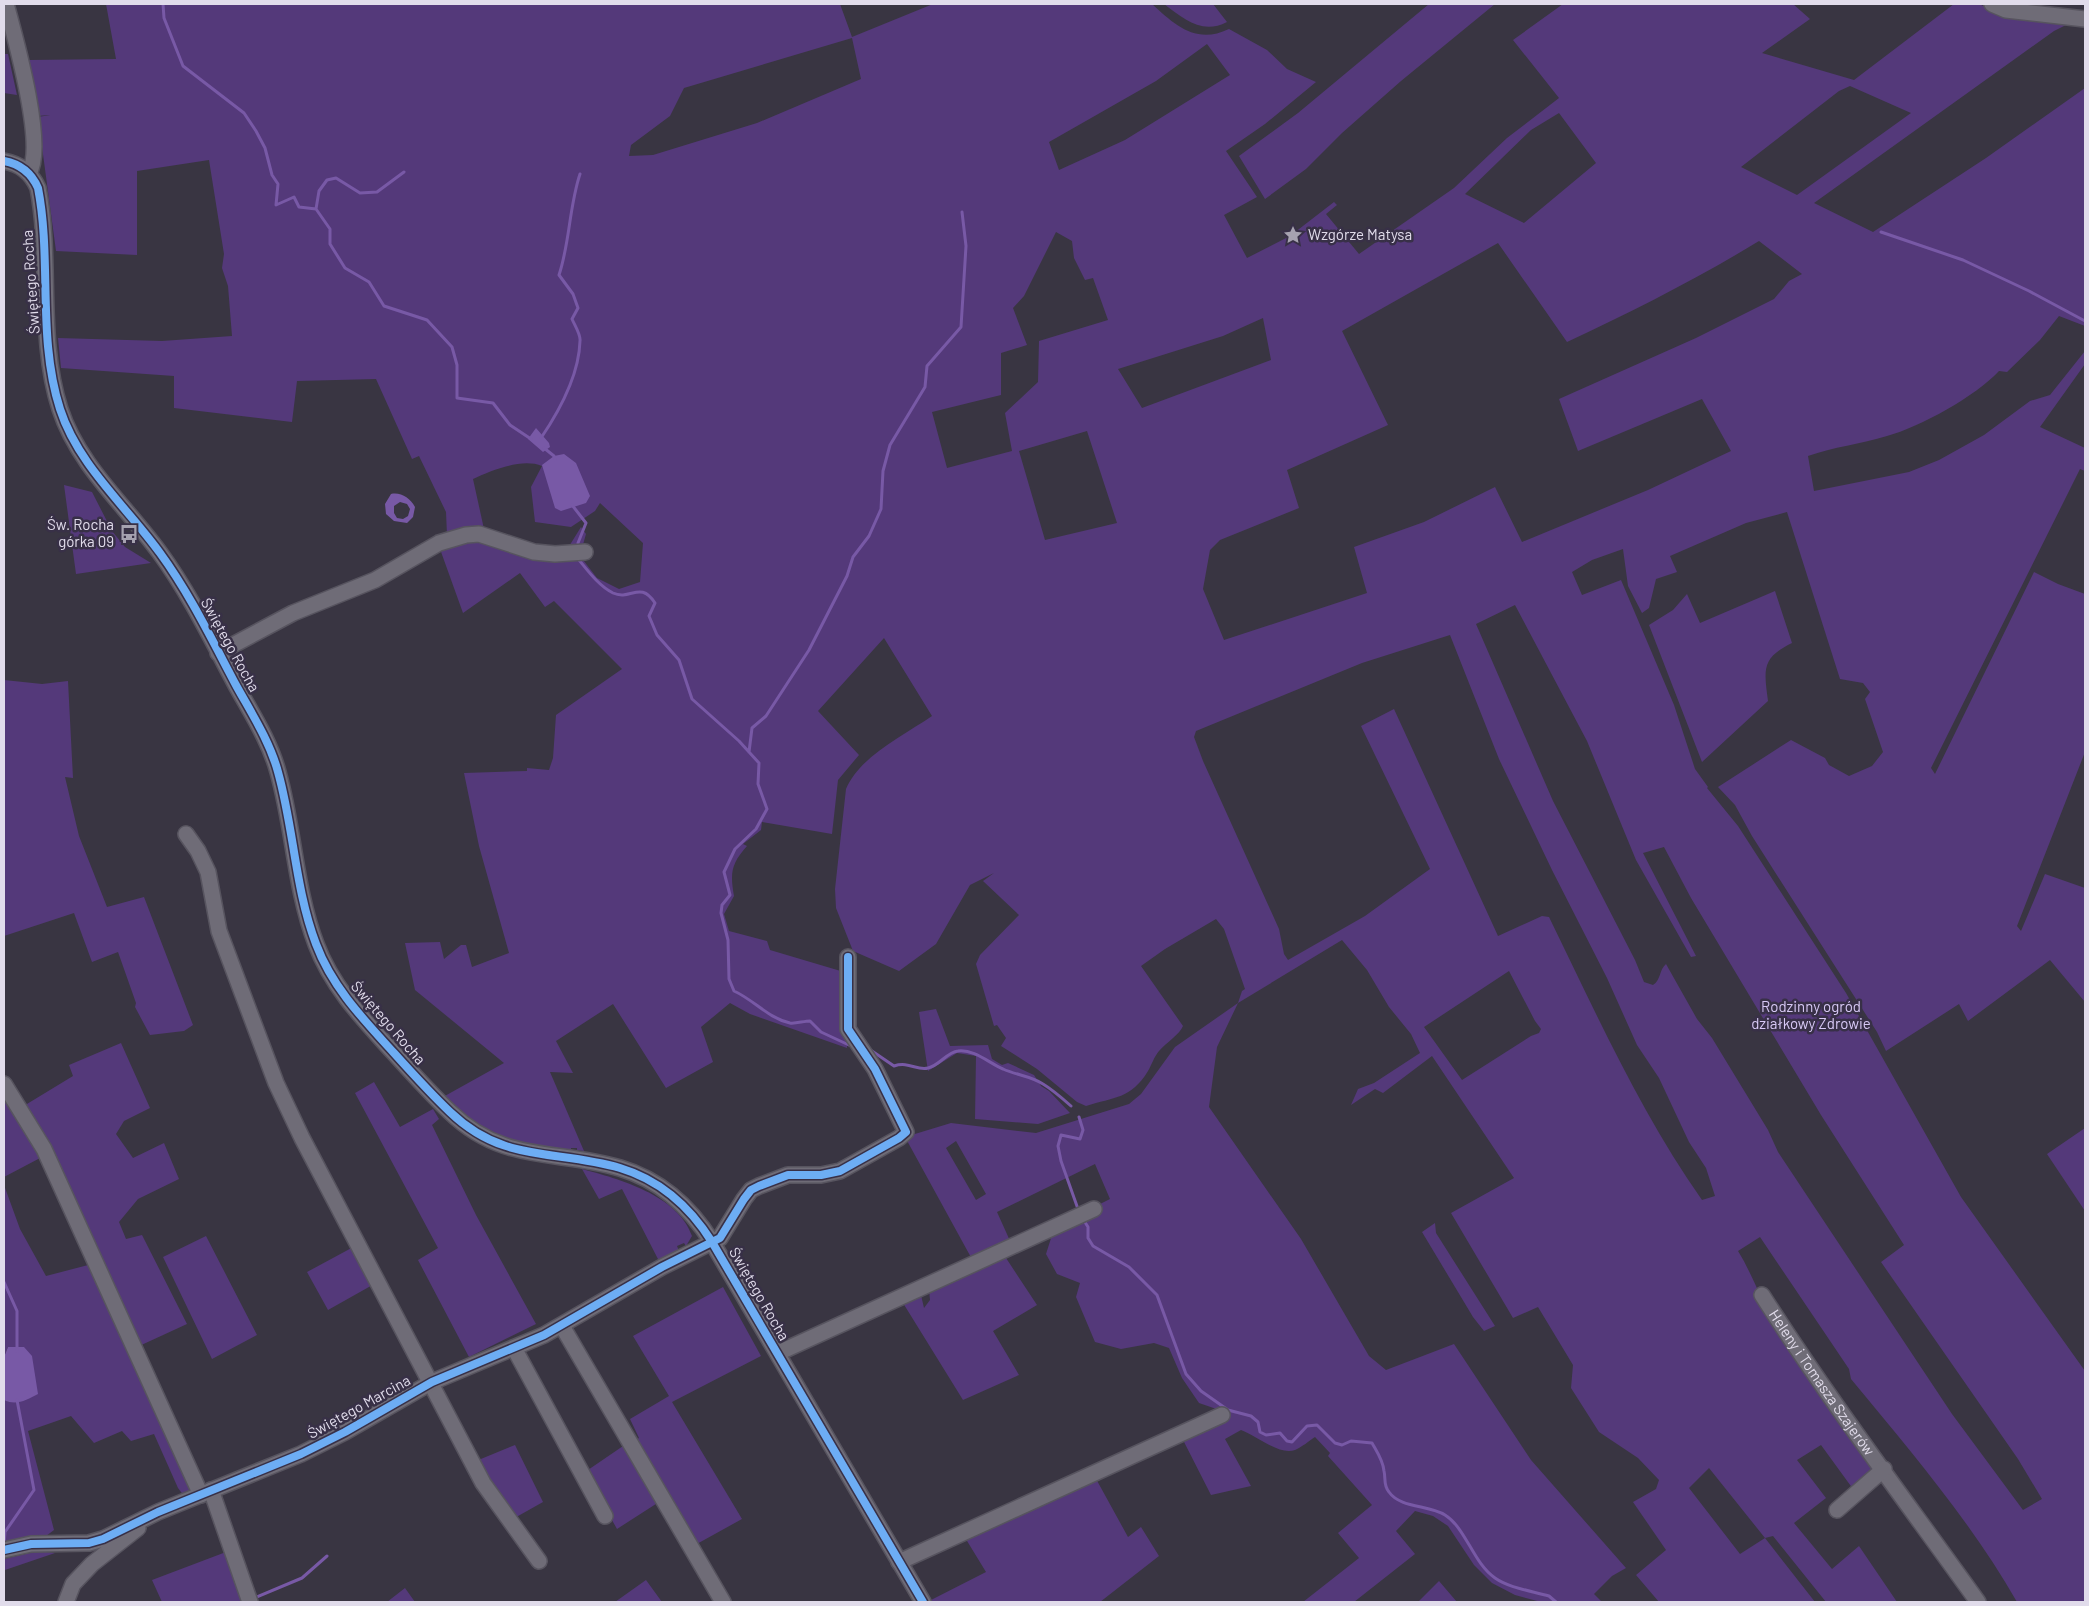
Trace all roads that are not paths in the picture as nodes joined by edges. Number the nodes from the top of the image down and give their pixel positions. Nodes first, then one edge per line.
1 (6, 4) edge
2 (1992, 4) edge
3 (2085, 19) edge
4 (4, 161) edge
5 (28, 173) junction
6 (585, 552) dead end
7 (218, 653) junction
8 (186, 834) dead end
9 (848, 957) dead end
10 (4, 1084) edge
11 (1094, 1209) dead end
12 (712, 1242) junction
13 (1762, 1295) dead end
14 (562, 1326) junction
15 (514, 1348) junction
16 (778, 1354) junction
17 (432, 1382) junction
18 (1222, 1415) dead end
19 (1884, 1469) junction
20 (206, 1492) junction
21 (1837, 1510) dead end
22 (158, 1512) junction
23 (605, 1516) dead end
24 (4, 1550) edge
25 (539, 1561) dead end
26 (899, 1562) junction
27 (66, 1602) edge
28 (250, 1602) edge
29 (723, 1602) edge
30 (923, 1602) edge
31 (1978, 1602) edge

1 - 5 street
2 - 3 street
4 - 5 street
5 - 7 street, Świętego Rocha
6 - 7 street
7 - 12 street, Świętego Rocha
8 - 17 street
9 - 12 street
10 - 20 street
11 - 16 street
12 - 14 street, Świętego Marcina
12 - 16 street, Świętego Rocha
13 - 19 street, Heleny i Tomasza Szajerów
14 - 15 street, Świętego Marcina
14 - 29 street
15 - 17 street, Świętego Marcina
15 - 23 street
16 - 26 street, Świętego Rocha
17 - 20 street, Świętego Marcina
17 - 25 street
18 - 26 street
19 - 21 street, Heleny i Tomasza Szajerów
19 - 31 street, Heleny i Tomasza Szajerów
20 - 22 street, Świętego Marcina
20 - 28 street
22 - 24 street, Świętego Marcina
22 - 27 street
26 - 30 street, Świętego Rocha

